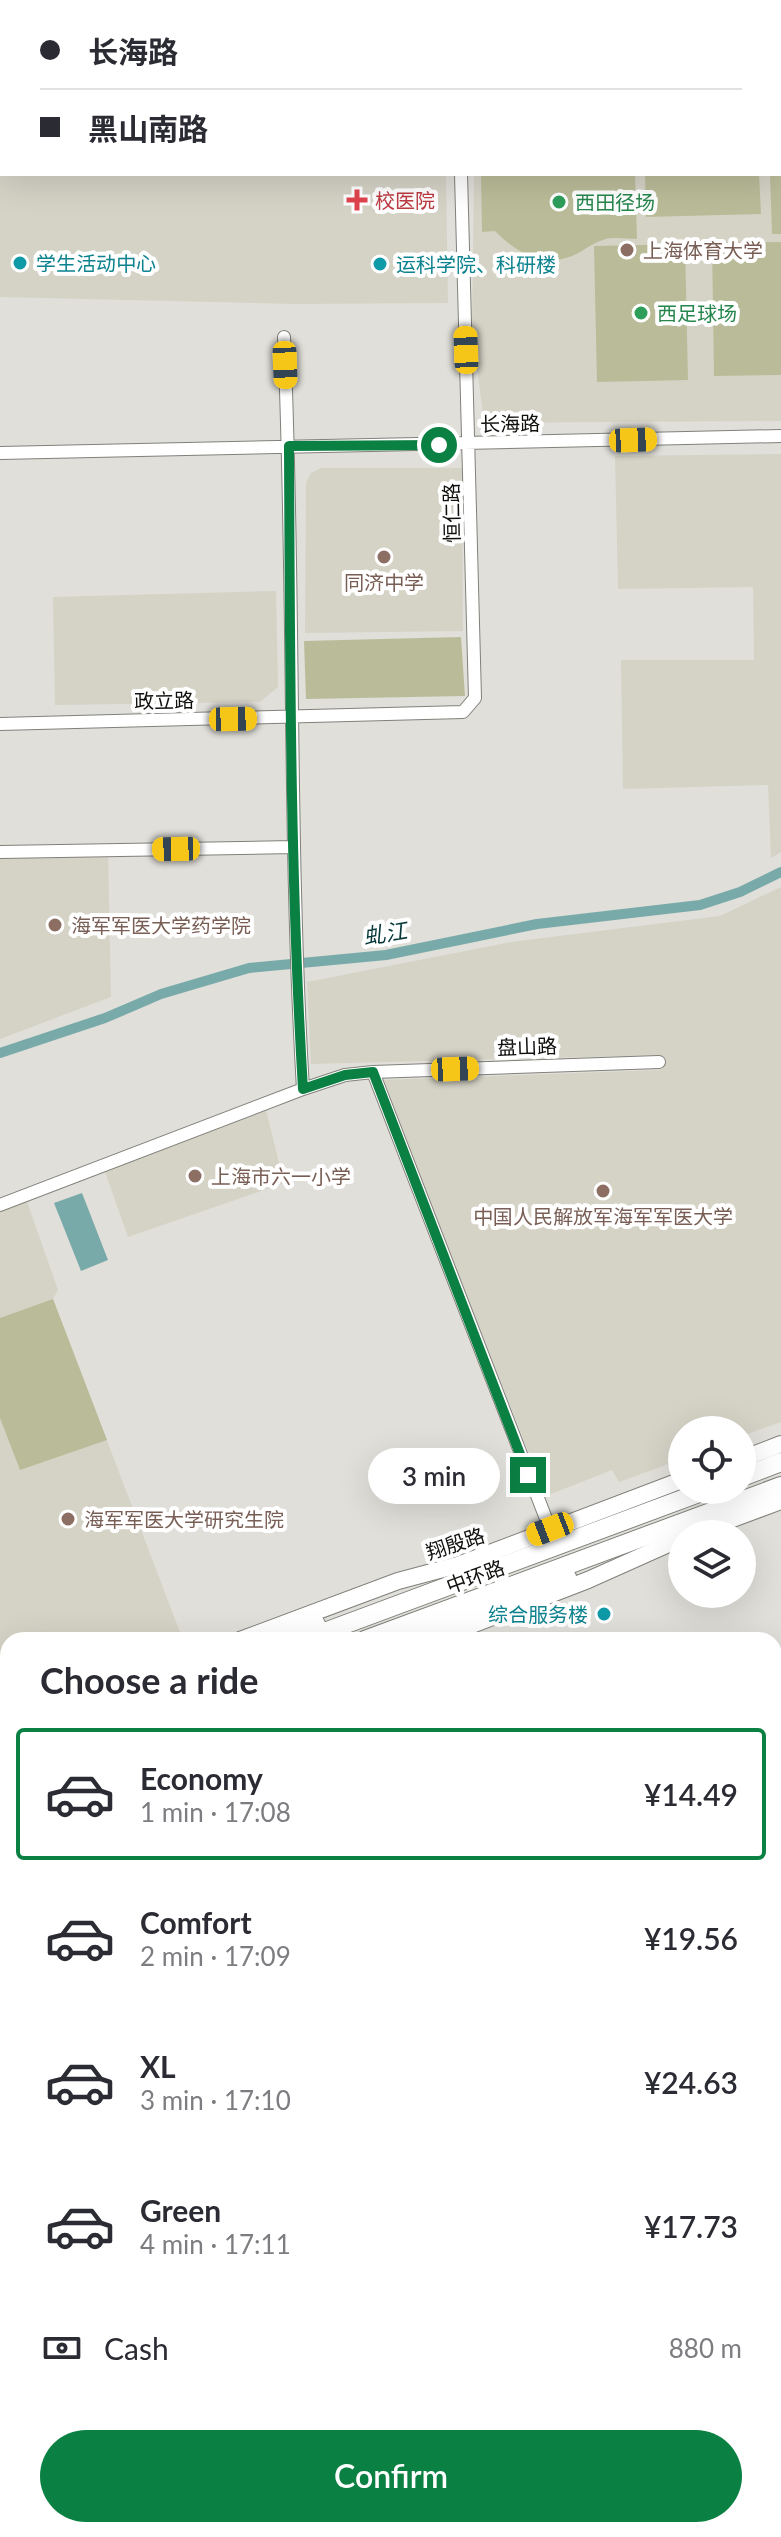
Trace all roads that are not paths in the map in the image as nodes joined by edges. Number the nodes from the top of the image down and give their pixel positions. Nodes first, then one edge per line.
1 (461, 176) edge
2 (284, 337) dead end
3 (781, 436) edge
4 (469, 444) junction
5 (289, 446) junction
6 (0, 453) edge
7 (471, 706) joint
8 (291, 717) junction
9 (0, 724) edge
10 (293, 847) junction
11 (0, 852) edge
12 (659, 1062) dead end
13 (373, 1072) junction
14 (303, 1089) junction
15 (0, 1205) edge
16 (781, 1444) edge
17 (756, 1454) edge
18 (781, 1462) edge
19 (756, 1472) edge
20 (668, 1485) edge
21 (781, 1486) edge
22 (781, 1501) edge
23 (669, 1504) edge
24 (705, 1520) edge
25 (730, 1520) edge
26 (550, 1529) junction
27 (668, 1536) edge
28 (668, 1537) edge
29 (668, 1537) edge
30 (465, 1580) junction
31 (261, 1632) edge
32 (293, 1632) edge
33 (325, 1632) edge
34 (388, 1632) edge
35 (431, 1632) edge
36 (454, 1632) edge

1 - 4 street, 恒仁路
2 - 5 street
3 - 4 street, 长海路
4 - 5 street, 长海路
4 - 7 street, 恒仁路
5 - 6 street, 长海路
5 - 8 street
7 - 8 street, 政立路
8 - 9 street, 政立路
8 - 10 street
10 - 11 street
10 - 14 street
12 - 13 street, 盘山路
13 - 14 street, 盘山路
13 - 26 street
14 - 15 street, 盘山路
16 - 17 main road
18 - 19 highway
20 - 26 main road, 翔殷路
21 - 24 highway, 中环路
22 - 25 main road
23 - 30 highway, 中环路
26 - 31 main road, 翔殷路
27 - 34 highway, 中环路
28 - 35 highway
29 - 36 main road
30 - 32 highway
30 - 33 highway, 中环路

